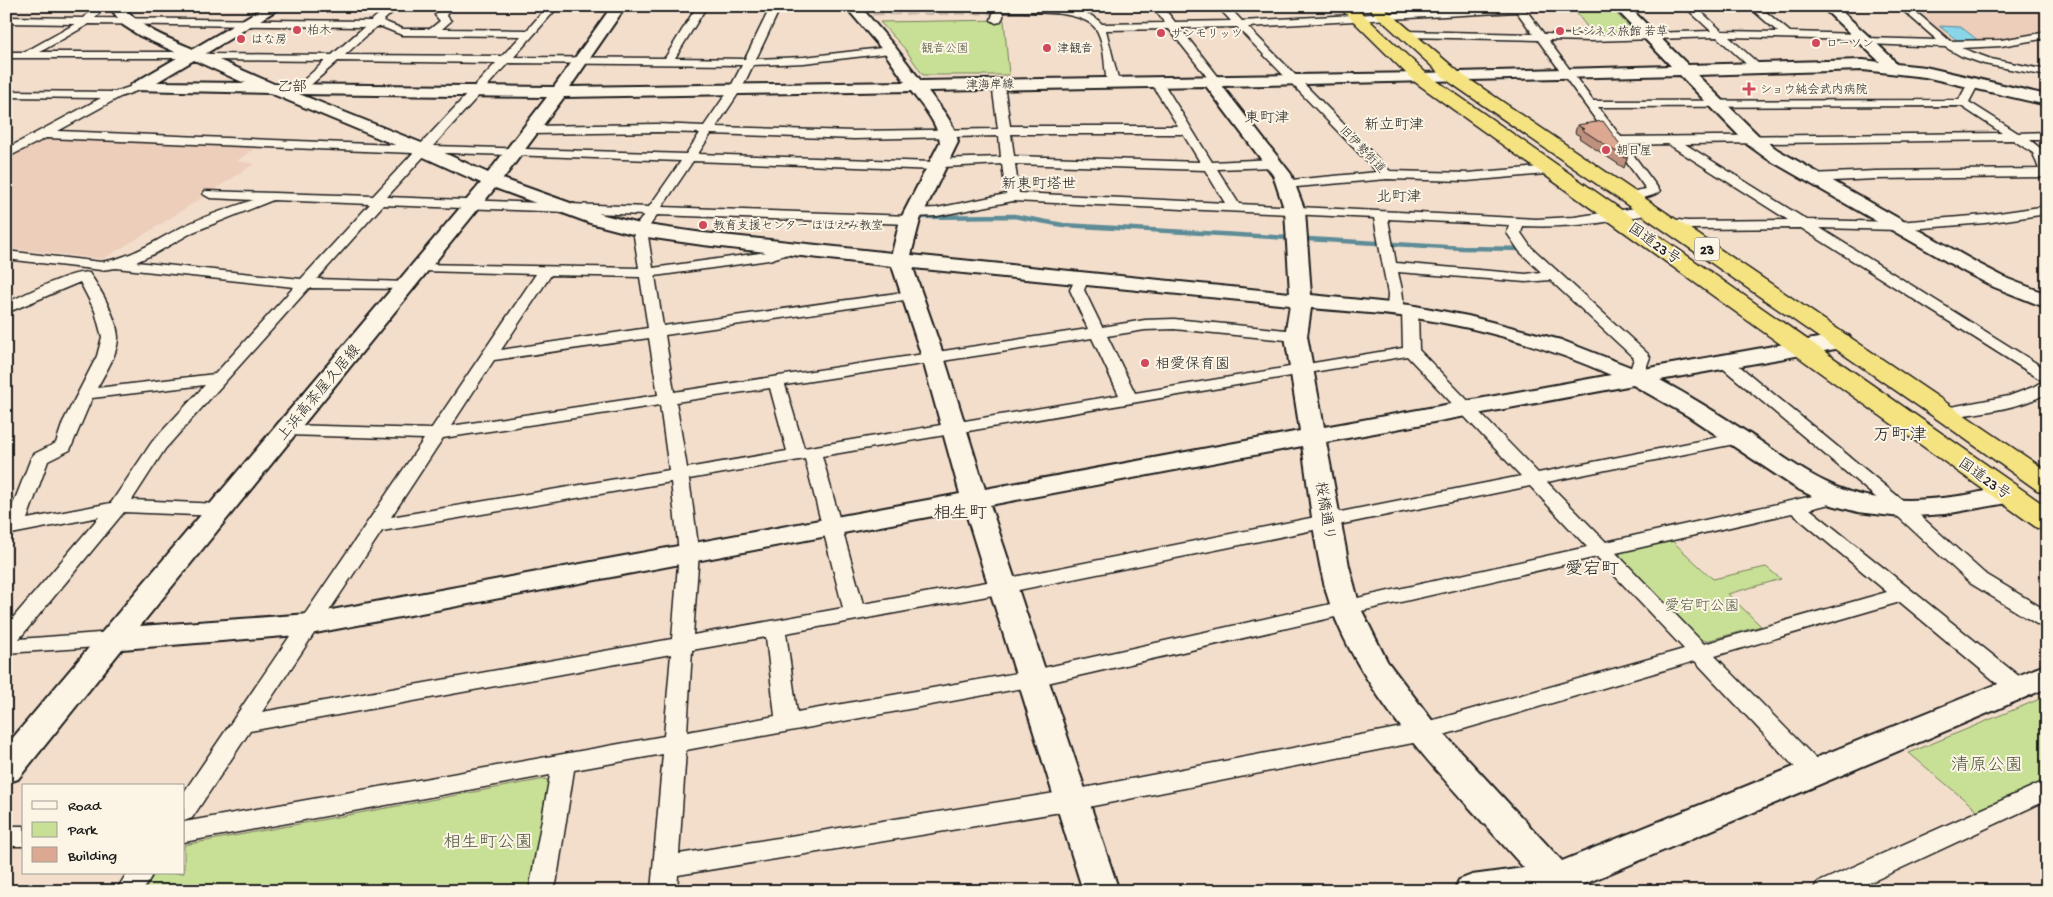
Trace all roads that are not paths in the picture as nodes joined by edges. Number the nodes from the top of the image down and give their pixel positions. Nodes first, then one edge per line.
1 (95, 6) edge
2 (116, 6) edge
3 (276, 6) edge
4 (394, 6) edge
5 (449, 6) edge
6 (554, 6) edge
7 (618, 6) edge
8 (702, 6) edge
9 (776, 6) edge
10 (852, 6) edge
11 (1157, 6) edge
12 (1222, 6) edge
13 (1620, 6) edge
14 (1689, 6) edge
15 (1753, 6) edge
16 (1828, 6) edge
17 (1903, 6) edge
18 (1045, 7) edge
19 (1519, 8) edge
20 (1365, 11) edge
21 (6, 20) edge
22 (996, 20) dead end
23 (87, 21) junction
24 (128, 22) junction
25 (248, 23) junction
26 (375, 24) junction
27 (1239, 24) junction
28 (1172, 25) junction
29 (1100, 27) junction
30 (433, 32) junction
31 (530, 33) junction
32 (1405, 34) junction
33 (1720, 34) junction
34 (1787, 35) junction
35 (2047, 35) edge
36 (1540, 36) junction
37 (1650, 36) junction
38 (1864, 39) junction
39 (1949, 44) junction
40 (890, 50) junction
41 (6, 55) edge
42 (27, 55) junction
43 (192, 55) junction
44 (335, 58) junction
45 (506, 60) junction
46 (580, 60) junction
47 (668, 61) junction
48 (749, 62) junction
49 (6, 66) edge
50 (1890, 67) junction
51 (1757, 68) junction
52 (1684, 70) junction
53 (2047, 73) edge
54 (1568, 74) junction
55 (1454, 77) junction
56 (1421, 78) junction
57 (1296, 79) junction
58 (1212, 80) junction
59 (1156, 81) junction
60 (1113, 82) junction
61 (1973, 83) junction
62 (998, 84) junction
63 (917, 86) junction
64 (138, 87) junction
65 (269, 88) junction
66 (300, 88) junction
67 (736, 88) junction
68 (476, 92) junction
69 (559, 92) junction
70 (6, 94) edge
71 (116, 95) junction
72 (2047, 100) edge
73 (1590, 104) junction
74 (1963, 104) junction
75 (1719, 105) junction
76 (531, 130) junction
77 (709, 130) junction
78 (1186, 130) junction
79 (1005, 131) junction
80 (45, 134) junction
81 (948, 134) junction
82 (2016, 136) junction
83 (2047, 136) edge
84 (6, 138) edge
85 (1618, 141) junction
86 (1672, 141) junction
87 (1754, 141) junction
88 (27, 143) junction
89 (423, 150) junction
90 (515, 151) junction
91 (6, 154) edge
92 (690, 158) junction
93 (1008, 161) junction
94 (1274, 163) junction
95 (938, 165) junction
96 (1208, 166) junction
97 (1552, 170) junction
98 (2047, 173) edge
99 (1387, 175) junction
100 (1811, 178) junction
101 (492, 181) junction
102 (1285, 184) junction
103 (210, 194) dead end
104 (274, 197) junction
105 (1013, 197) junction
106 (377, 200) junction
107 (474, 204) junction
108 (1622, 205) junction
109 (560, 206) junction
110 (1234, 207) junction
111 (656, 208) junction
112 (2047, 210) edge
113 (1295, 211) junction
114 (1380, 214) junction
115 (912, 217) junction
116 (1517, 223) junction
117 (1670, 223) junction
118 (1804, 224) junction
119 (1898, 226) junction
120 (640, 230) junction
121 (789, 249) junction
122 (6, 255) edge
123 (900, 260) junction
124 (116, 264) junction
125 (1390, 267) junction
126 (546, 271) junction
127 (646, 273) junction
128 (1552, 275) junction
129 (84, 276) junction
130 (414, 277) junction
131 (1082, 278) junction
132 (304, 283) junction
133 (911, 295) junction
134 (1301, 300) junction
135 (2047, 302) edge
136 (6, 309) edge
137 (1403, 310) junction
138 (656, 332) junction
139 (1097, 332) junction
140 (1296, 336) junction
141 (1841, 341) junction
142 (1803, 348) junction
143 (1412, 351) junction
144 (490, 356) junction
145 (933, 357) junction
146 (1725, 362) junction
147 (1301, 369) junction
148 (1636, 377) junction
149 (2047, 377) edge
150 (219, 378) junction
151 (776, 381) junction
152 (2047, 385) edge
153 (86, 394) junction
154 (666, 398) junction
155 (1129, 398) junction
156 (1466, 408) junction
157 (1946, 413) junction
158 (954, 428) junction
159 (287, 430) junction
160 (435, 434) junction
161 (1314, 437) junction
162 (1739, 438) junction
163 (804, 453) junction
164 (679, 474) junction
165 (1534, 479) junction
166 (2047, 484) edge
167 (2009, 495) junction
168 (1835, 497) junction
169 (976, 499) junction
170 (1795, 506) junction
171 (118, 507) junction
172 (1899, 507) junction
173 (219, 510) junction
174 (1327, 521) junction
175 (2047, 521) edge
176 (374, 526) junction
177 (832, 526) junction
178 (10, 528) edge
179 (1602, 549) junction
180 (689, 552) junction
181 (1004, 586) junction
182 (1903, 594) junction
183 (1346, 607) junction
184 (855, 614) junction
185 (2047, 621) edge
186 (310, 624) junction
187 (775, 629) junction
188 (7, 639) edge
189 (113, 639) junction
190 (682, 645) junction
191 (1699, 652) junction
192 (2047, 675) edge
193 (1034, 678) junction
194 (2017, 687) junction
195 (787, 722) junction
196 (242, 724) junction
197 (1423, 732) junction
198 (676, 743) junction
199 (564, 763) junction
200 (6, 770) edge
201 (1813, 771) junction
202 (2047, 789) edge
203 (1073, 800) junction
204 (185, 809) edge
205 (185, 832) edge
206 (6, 836) edge
207 (22, 836) edge
208 (140, 874) edge
209 (664, 879) edge
210 (1562, 885) edge
211 (129, 891) edge
212 (542, 891) edge
213 (1101, 891) edge
214 (1472, 891) edge
215 (1826, 891) edge

1 - 23 street
2 - 24 street
3 - 25 street
4 - 26 street
5 - 30 street
6 - 31 street
7 - 46 street, 上浜高茶屋久居線
8 - 47 street
9 - 48 street
10 - 40 street
11 - 28 street
12 - 27 street, 旧伊勢街道
13 - 37 street
14 - 33 street
15 - 34 street
16 - 38 street
17 - 39 street
18 - 22 street
18 - 29 street
19 - 20 street
19 - 36 street
20 - 27 street
20 - 32 highway, 国道23号 / 23
20 - 56 highway, 国道23号 / 23
21 - 23 street
23 - 24 street
23 - 42 street
24 - 25 street
24 - 43 street
25 - 26 street
25 - 43 street
26 - 30 street
26 - 44 street
27 - 28 street
27 - 57 street, 旧伊勢街道
28 - 29 street
28 - 58 street
29 - 60 street
30 - 31 street
31 - 45 street
32 - 36 street
32 - 55 highway, 国道23号 / 23
33 - 34 street
33 - 37 street
33 - 51 street
34 - 38 street
35 - 39 street
36 - 37 street
36 - 54 street
37 - 52 street
38 - 39 street
38 - 50 street
39 - 53 street
40 - 48 street
40 - 63 street
41 - 42 street
42 - 43 street
42 - 49 street
43 - 44 street
43 - 64 street
43 - 65 street
44 - 45 street
44 - 66 street
45 - 46 street
45 - 68 street
46 - 47 street
46 - 69 street, 上浜高茶屋久居線
47 - 48 street
48 - 67 street
50 - 51 street, 津海岸線
50 - 61 street, 津海岸線
51 - 52 street, 津海岸線
52 - 54 street, 津海岸線
52 - 75 street
54 - 55 street, 津海岸線
54 - 73 street
55 - 56 street, 津海岸線
55 - 108 highway, 国道23号 / 23
56 - 57 street, 津海岸線
56 - 97 highway, 国道23号 / 23
57 - 58 street, 津海岸線
57 - 99 street, 旧伊勢街道
58 - 59 street, 津海岸線
58 - 94 street, 桜橋通り
59 - 60 street, 津海岸線
59 - 78 street
60 - 62 street, 津海岸線
61 - 72 street, 津海岸線
61 - 74 street
62 - 63 street, 津海岸線
62 - 79 street
63 - 67 street, 津海岸線
63 - 81 street
64 - 65 street, 津海岸線
64 - 71 street
65 - 66 street, 津海岸線
65 - 89 street
66 - 68 street, 津海岸線
67 - 69 street, 津海岸線
67 - 77 street
68 - 69 street, 津海岸線
68 - 89 street
69 - 76 street, 上浜高茶屋久居線
70 - 71 street
71 - 80 street
73 - 75 street
73 - 85 street
74 - 75 street
74 - 82 street
75 - 87 street
76 - 77 street
76 - 90 street, 上浜高茶屋久居線
77 - 81 street
77 - 92 street
78 - 79 street
78 - 96 street
79 - 81 street
79 - 93 street
80 - 88 street
80 - 89 street
81 - 95 street
82 - 83 street
82 - 87 street
82 - 98 street
84 - 88 street
85 - 86 street
85 - 108 street
86 - 87 street
86 - 118 street
87 - 100 street
88 - 91 street
89 - 90 street
89 - 101 street
89 - 106 street
90 - 92 street
90 - 101 street, 上浜高茶屋久居線
92 - 95 street
92 - 111 street
93 - 95 street
93 - 96 street
93 - 105 street
94 - 96 street
94 - 102 street, 桜橋通り
95 - 115 street
96 - 110 street
97 - 99 street, 旧伊勢街道
97 - 108 highway, 国道23号 / 23
98 - 100 street
99 - 102 street
100 - 119 street
101 - 107 street, 上浜高茶屋久居線
101 - 109 street
102 - 113 street, 桜橋通り
103 - 104 street
104 - 106 street
104 - 124 street
105 - 110 street
105 - 115 street
106 - 107 street
106 - 132 street
107 - 109 street
107 - 130 street, 上浜高茶屋久居線
108 - 116 street
108 - 117 highway, 国道23号 / 23
108 - 142 highway, 国道23号 / 23
109 - 111 street
109 - 120 street
110 - 113 street
111 - 115 street
111 - 120 street
112 - 119 street
113 - 114 street
113 - 134 street, 桜橋通り
114 - 116 street
114 - 125 street
115 - 123 street
116 - 128 street
117 - 118 street
117 - 141 highway, 国道23号 / 23
118 - 119 street
118 - 149 street
119 - 135 street
120 - 121 street
120 - 127 street
121 - 123 street
121 - 127 street
122 - 124 street
123 - 131 street
123 - 133 street
124 - 129 street
124 - 132 street
125 - 128 street
125 - 137 street
126 - 127 street
126 - 130 street
126 - 144 street
127 - 138 street
128 - 148 street
129 - 136 street
129 - 153 street
130 - 132 street
130 - 159 street, 上浜高茶屋久居線
131 - 134 street
131 - 139 street
132 - 150 street
133 - 138 street
133 - 145 street
134 - 137 street
134 - 140 street, 桜橋通り
137 - 143 street
137 - 148 street
138 - 144 street
138 - 154 street
139 - 140 street
139 - 145 street
139 - 155 street
140 - 147 street, 桜橋通り
141 - 142 street
141 - 157 highway, 国道23号 / 23
142 - 146 street
142 - 167 highway, 国道23号 / 23
143 - 147 street
143 - 156 street
144 - 160 street
145 - 151 street
145 - 158 street
146 - 148 street
146 - 172 street
147 - 155 street
147 - 161 street, 桜橋通り
148 - 156 street
148 - 162 street
150 - 153 street
150 - 171 street
151 - 154 street
151 - 163 street
152 - 157 street
153 - 178 street
154 - 160 street
154 - 164 street
155 - 158 street
156 - 161 street
156 - 165 street
157 - 166 highway, 国道23号 / 23
158 - 163 street
158 - 169 street
159 - 160 street
159 - 173 street, 上浜高茶屋久居線
160 - 176 street
161 - 169 street
161 - 174 street, 桜橋通り
162 - 165 street
162 - 168 street
163 - 164 street
163 - 177 street
164 - 176 street
164 - 180 street
165 - 174 street
165 - 179 street
167 - 172 street
167 - 175 highway, 国道23号 / 23
168 - 170 street
168 - 172 street
169 - 177 street
169 - 181 street
170 - 179 street
170 - 182 street
171 - 173 street
171 - 178 street
171 - 188 street
172 - 185 street
173 - 189 street, 上浜高茶屋久居線
174 - 181 street
174 - 183 street, 桜橋通り
176 - 186 street
177 - 180 street
177 - 184 street
179 - 183 street
179 - 191 street
180 - 186 street
180 - 190 street
181 - 184 street
181 - 193 street
182 - 191 street
182 - 194 street
183 - 193 street
183 - 197 street, 桜橋通り
184 - 187 street
186 - 189 street
186 - 196 street
187 - 190 street
187 - 195 street
188 - 189 street
189 - 200 street, 上浜高茶屋久居線
190 - 196 street
190 - 198 street
191 - 197 street
191 - 201 street
192 - 194 street
193 - 195 street
193 - 203 street
194 - 201 street
195 - 198 street
196 - 204 street
197 - 203 street
197 - 210 street, 桜橋通り
198 - 199 street
198 - 209 street
199 - 205 street
199 - 212 street
201 - 210 street
202 - 215 street
203 - 209 street
203 - 213 street
206 - 207 street
208 - 211 street
210 - 214 street

